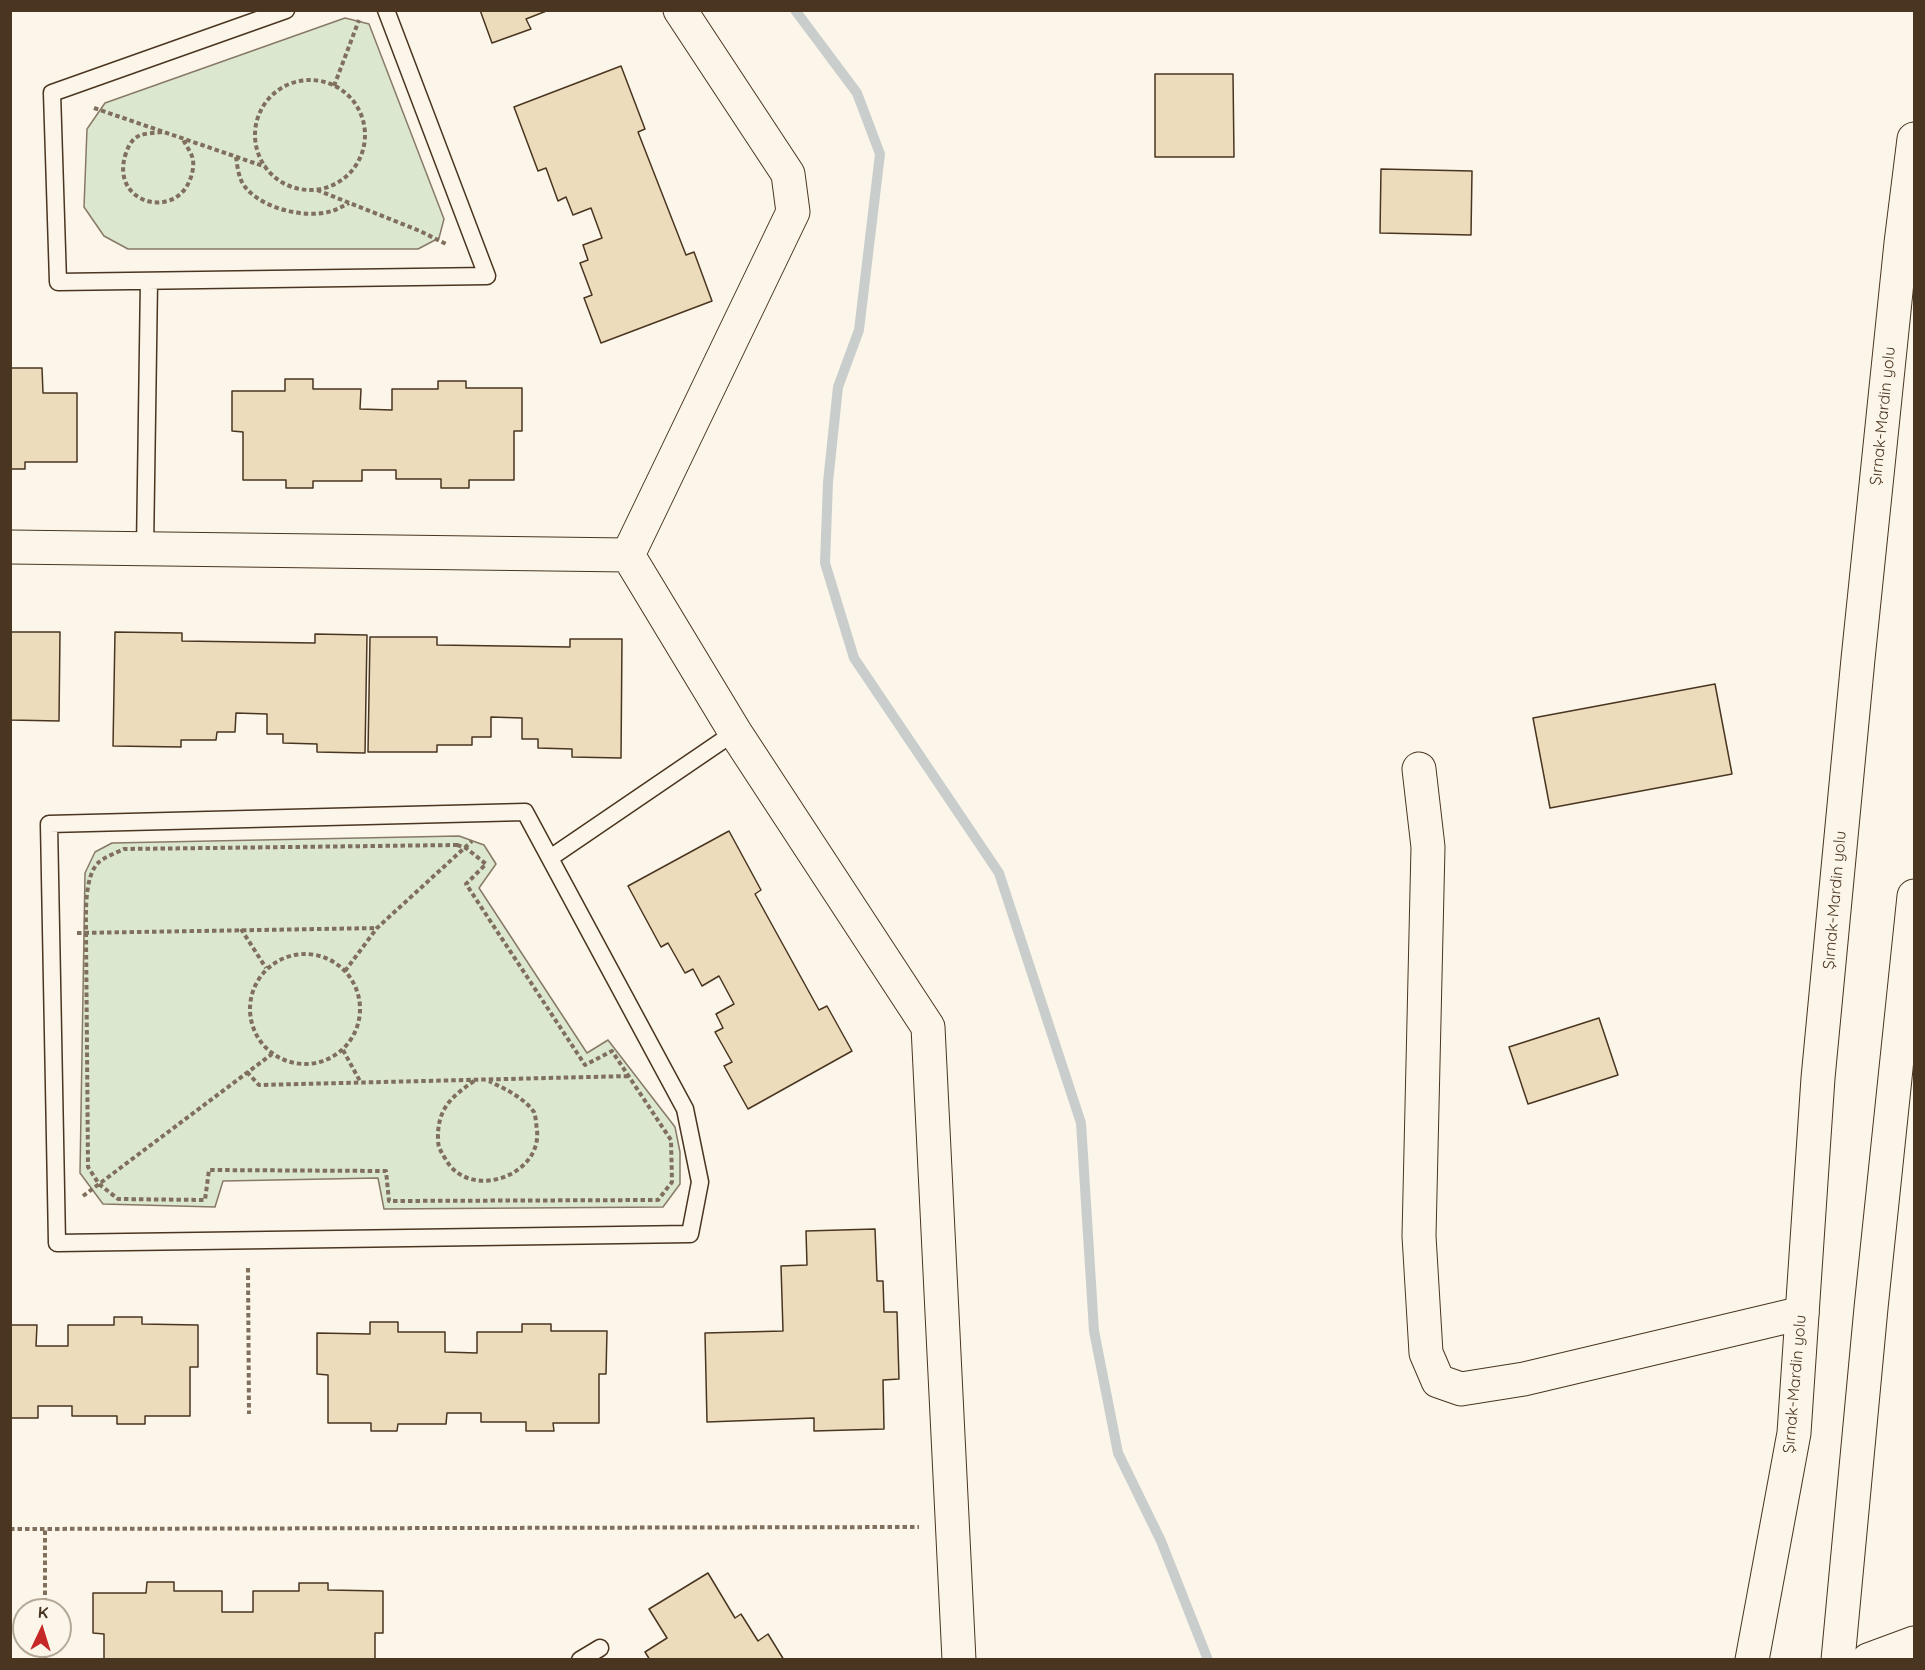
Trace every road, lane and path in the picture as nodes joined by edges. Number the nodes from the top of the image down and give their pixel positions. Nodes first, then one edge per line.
1 (286, 10) edge
2 (363, 10) edge
3 (386, 10) edge
4 (680, 10) edge
5 (334, 86) junction
6 (52, 93) junction
7 (165, 132) junction
8 (182, 138) junction
9 (1914, 139) edge
10 (236, 157) junction
11 (266, 167) junction
12 (317, 190) junction
13 (350, 203) junction
14 (483, 263) junction
15 (150, 281) junction
16 (10, 547) edge
17 (145, 549) junction
18 (628, 555) junction
19 (735, 732) junction
20 (1419, 769) dead end
21 (500, 813) junction
22 (466, 848) junction
23 (550, 858) junction
24 (1914, 896) edge
25 (376, 928) junction
26 (241, 929) junction
27 (51, 933) junction
28 (86, 933) junction
29 (266, 968) junction
30 (345, 971) junction
31 (343, 1050) junction
32 (272, 1054) junction
33 (247, 1072) junction
34 (629, 1076) junction
35 (667, 1076) junction
36 (474, 1080) junction
37 (488, 1080) junction
38 (361, 1083) junction
39 (99, 1184) junction
40 (57, 1216) junction
41 (248, 1240) junction
42 (1802, 1313) junction
43 (249, 1414) dead end
44 (953, 1527) junction
45 (10, 1529) edge
46 (45, 1529) junction
47 (45, 1598) edge
48 (1914, 1643) edge
49 (600, 1648) dead end
50 (580, 1659) edge
51 (959, 1659) edge
52 (1752, 1659) edge
53 (1838, 1659) edge
54 (1868, 1659) edge

1 - 6 lane
2 - 5 path
3 - 14 lane
4 - 18 main road
5 - 11 path
5 - 12 path
6 - 7 path
6 - 15 lane
7 - 8 path
7 - 8 path
8 - 10 path
9 - 42 main road, Şırnak-Mardin yolu
10 - 11 path
10 - 13 path
11 - 12 path
12 - 13 path
13 - 14 path
14 - 15 lane
15 - 17 lane
16 - 17 main road
17 - 18 main road
18 - 19 main road
19 - 23 lane
19 - 44 main road
20 - 42 main road
21 - 22 path
21 - 23 lane
21 - 27 lane
22 - 25 path
22 - 28 path
22 - 34 path
23 - 35 lane
24 - 53 main road
25 - 26 path
25 - 30 path
26 - 28 path
26 - 29 path
27 - 28 path
27 - 40 lane
28 - 39 path
29 - 30 path
29 - 32 path
30 - 31 path
31 - 32 path
31 - 38 path
32 - 33 path
33 - 38 path
33 - 39 path
34 - 35 path
34 - 37 path
34 - 39 path
35 - 41 lane
36 - 37 path
36 - 37 path
36 - 38 path
39 - 40 path
40 - 41 lane
41 - 43 path
42 - 52 main road, Şırnak-Mardin yolu
44 - 46 path
44 - 51 main road
45 - 46 path
46 - 47 path
48 - 54 main road
49 - 50 lane

